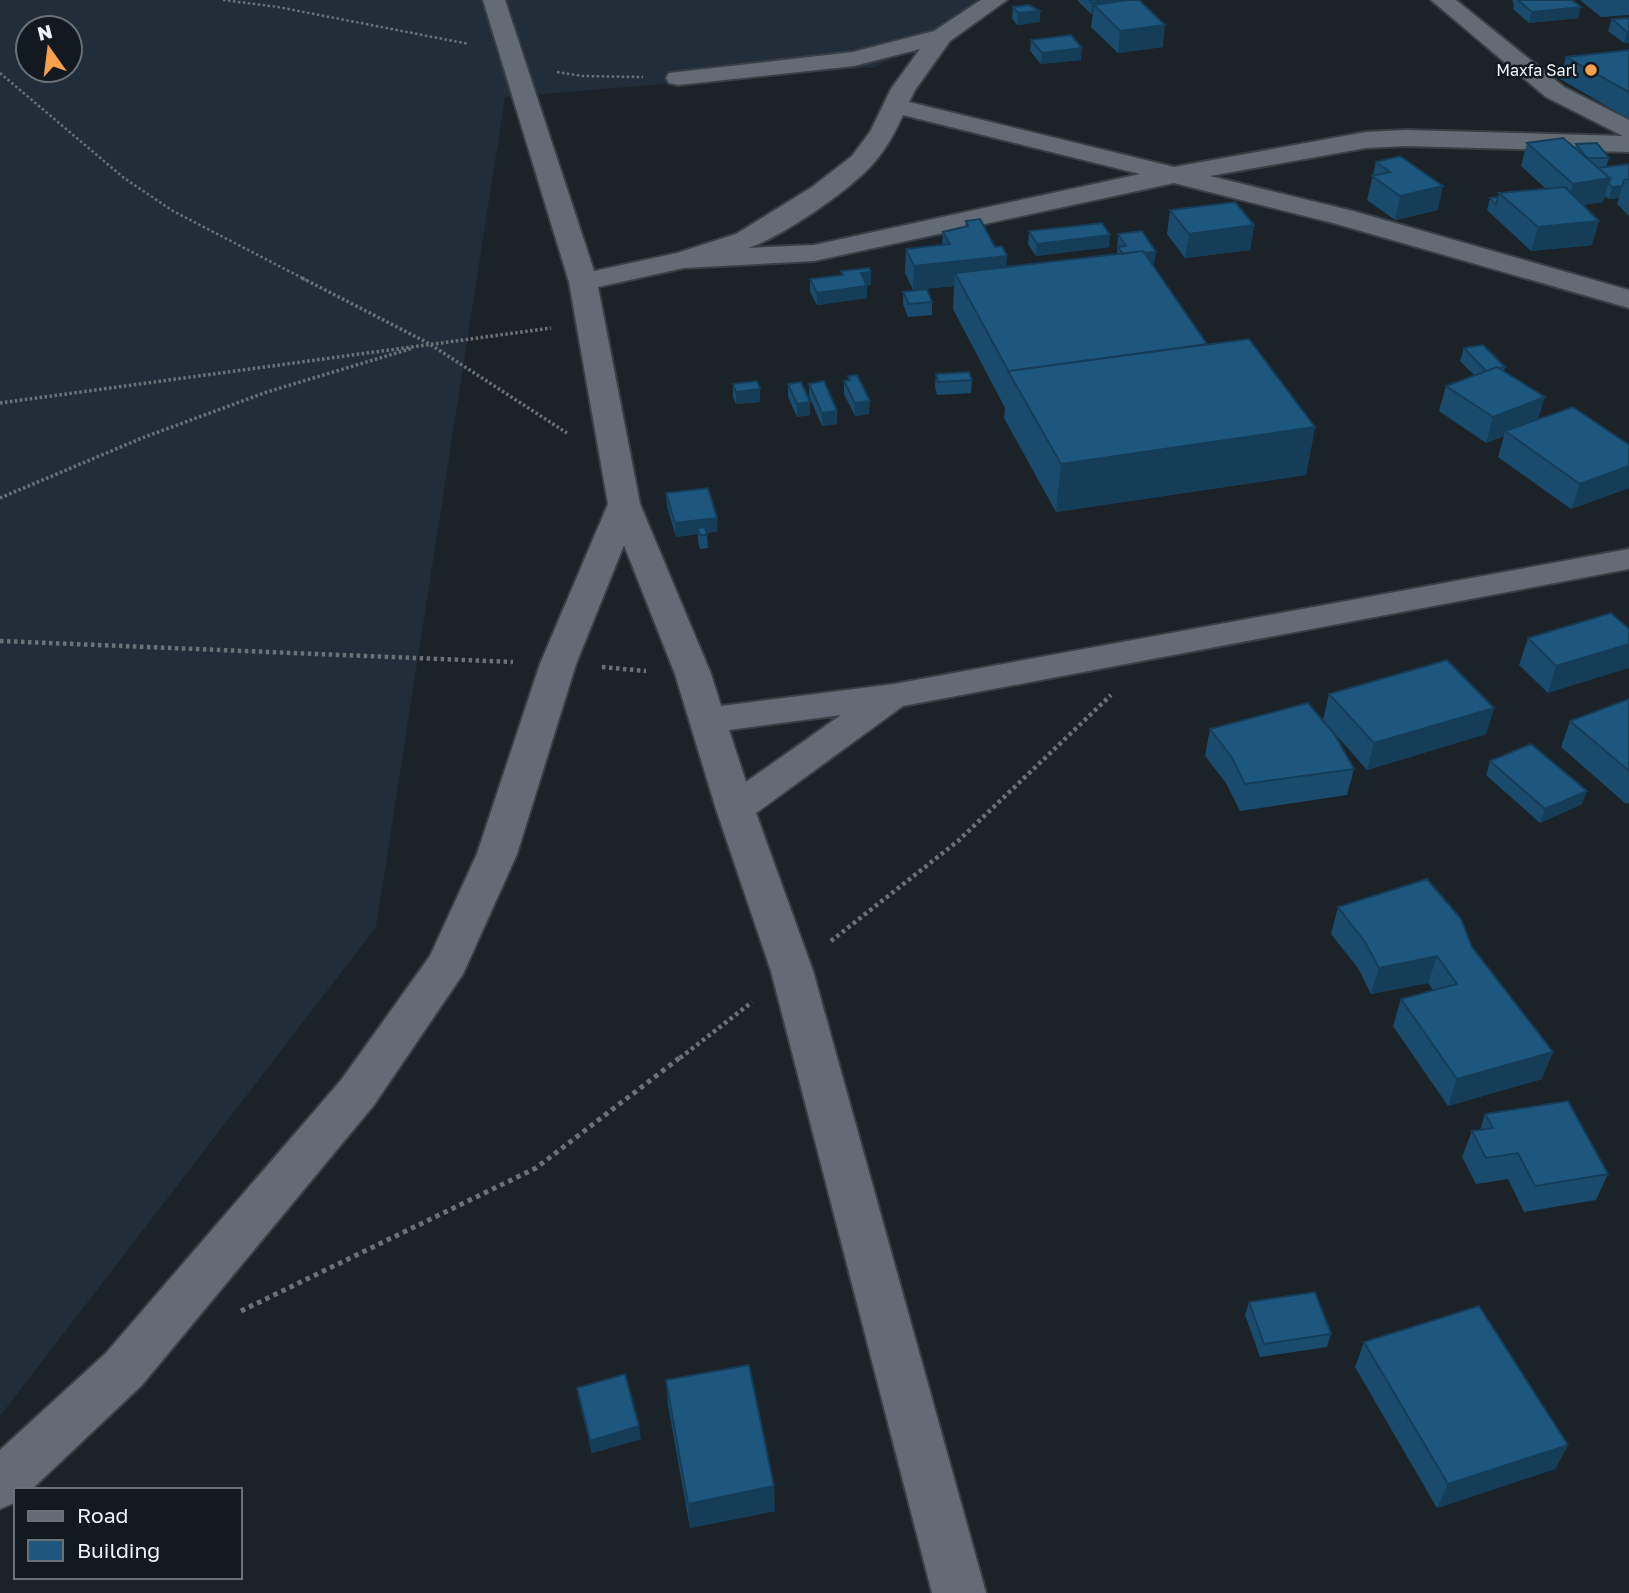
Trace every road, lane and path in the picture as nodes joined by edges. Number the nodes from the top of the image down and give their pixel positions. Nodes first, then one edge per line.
1 (223, 0) edge
2 (494, 0) edge
3 (996, 0) edge
4 (1442, 0) edge
5 (942, 36) junction
6 (512, 54) junction
7 (0, 73) edge
8 (678, 78) joint
9 (1555, 92) junction
10 (897, 106) junction
11 (1629, 130) edge
12 (1504, 140) junction
13 (1629, 144) edge
14 (1173, 175) junction
15 (684, 260) junction
16 (583, 282) junction
17 (1629, 299) edge
18 (592, 322) junction
19 (428, 343) junction
20 (0, 403) edge
21 (620, 485) junction
22 (0, 498) edge
23 (1629, 559) edge
24 (0, 641) edge
25 (1162, 647) junction
26 (558, 664) junction
27 (693, 674) junction
28 (894, 696) junction
29 (708, 720) junction
30 (735, 809) junction
31 (792, 971) junction
32 (235, 1314) dead end
33 (0, 1484) edge
34 (959, 1593) edge

1 - 6 path
2 - 6 street
3 - 5 street
4 - 9 street
5 - 8 street
5 - 10 street
6 - 8 path
6 - 16 street
7 - 19 path
9 - 11 street
9 - 12 street
10 - 14 street
10 - 15 street
12 - 13 street
12 - 14 street
14 - 15 street
14 - 17 street
15 - 16 street
16 - 18 street
18 - 19 path
18 - 21 street
19 - 20 path
19 - 21 path
19 - 22 path
21 - 26 street
21 - 27 street
23 - 25 street
24 - 26 path
25 - 28 street
25 - 31 path
26 - 27 path
26 - 33 street
27 - 29 street
28 - 29 street
28 - 30 street
29 - 30 street
30 - 31 street
31 - 32 path
31 - 34 street

